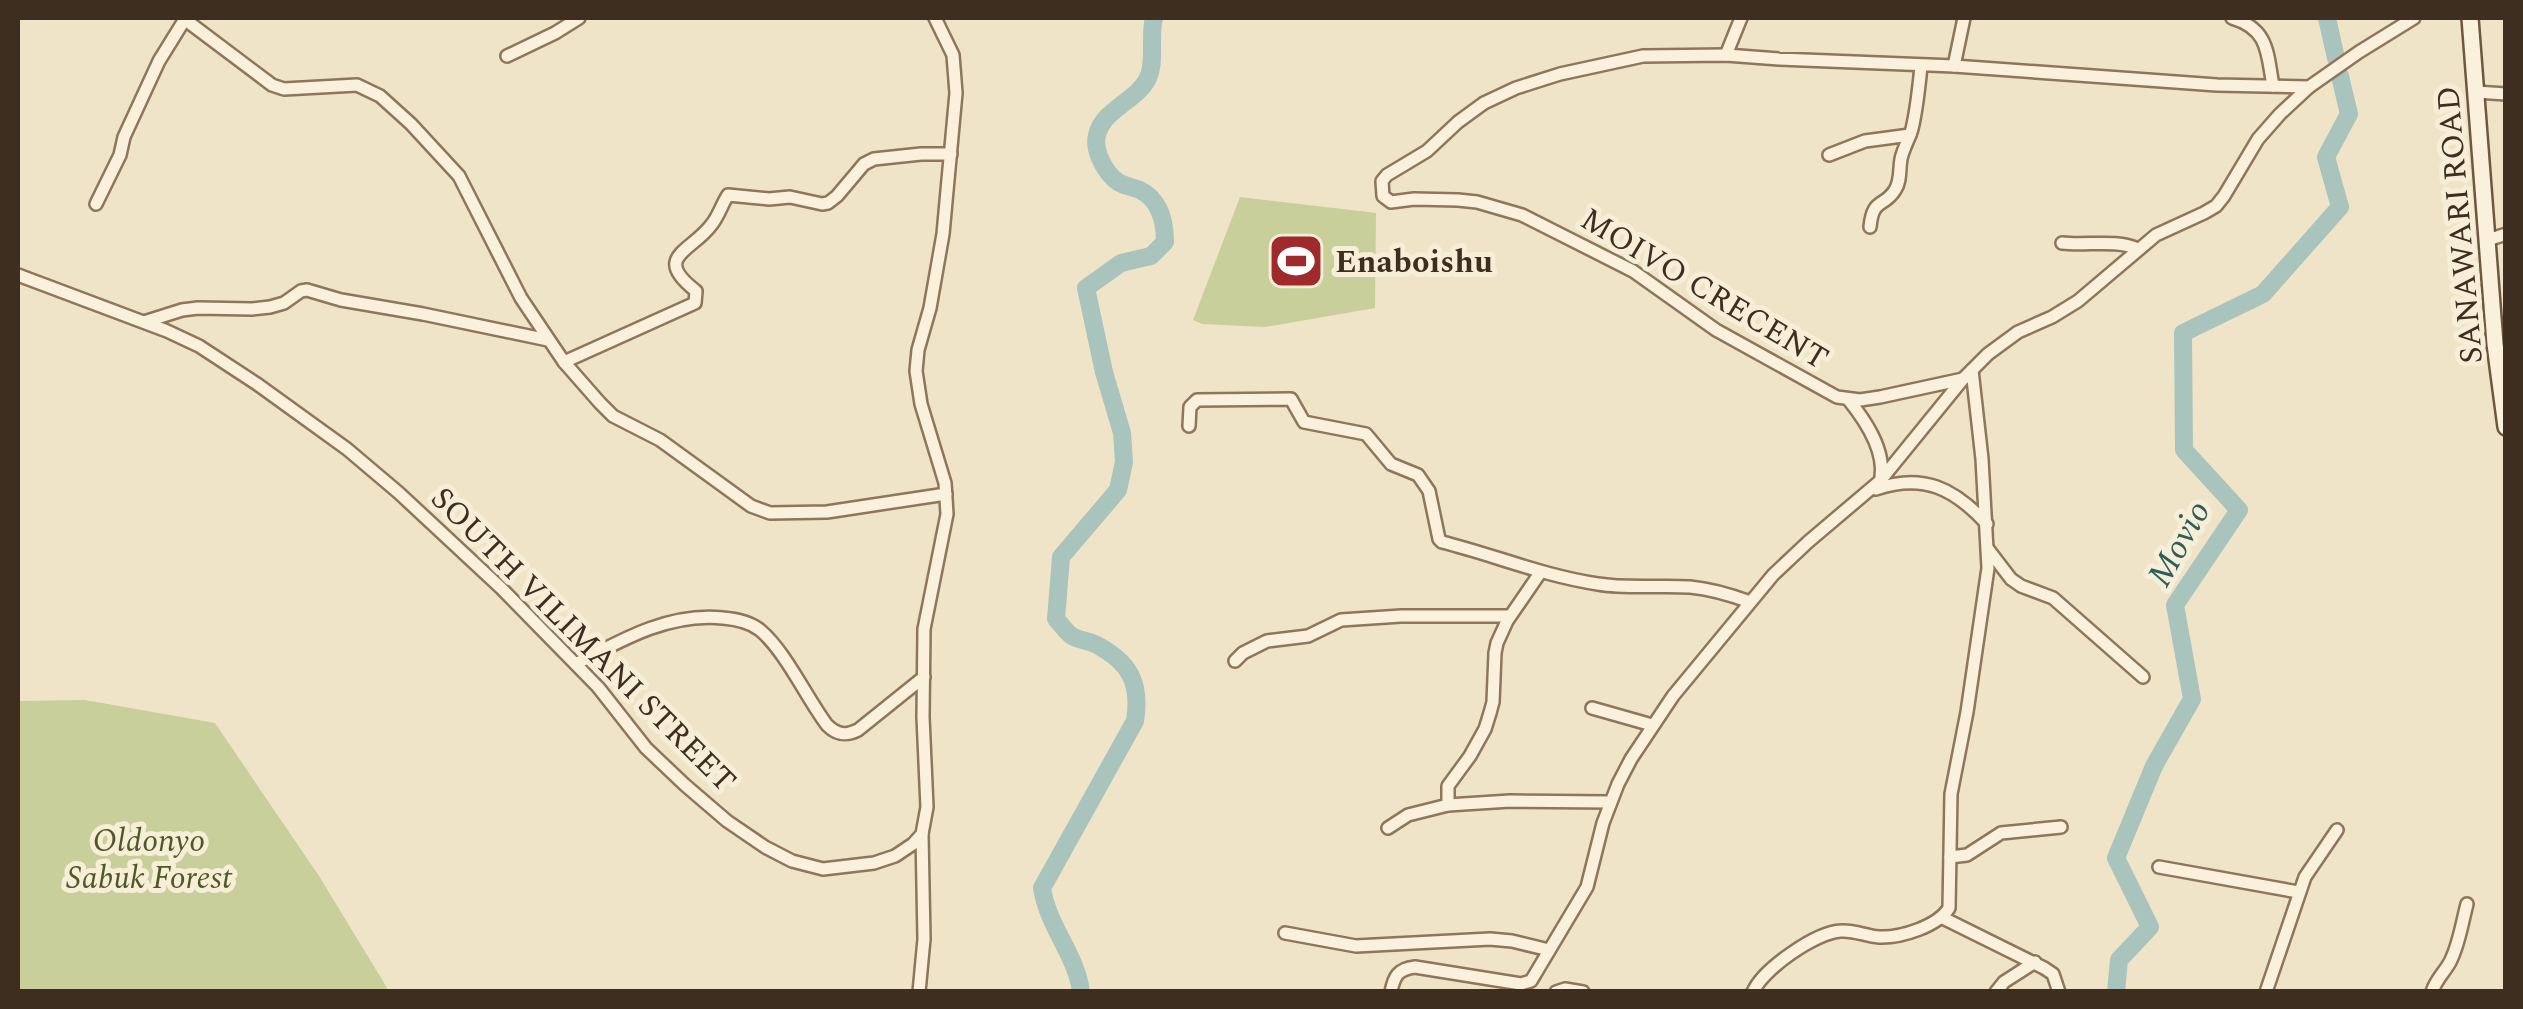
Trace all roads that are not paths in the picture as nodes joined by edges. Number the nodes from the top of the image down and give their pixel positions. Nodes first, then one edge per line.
1 (184, 18) edge
2 (579, 18) edge
3 (936, 18) edge
4 (1741, 18) edge
5 (1964, 18) edge
6 (2232, 18) edge
7 (2414, 18) edge
8 (2470, 18) edge
9 (1726, 55) junction
10 (507, 56) dead end
11 (1922, 66) junction
12 (1954, 66) junction
13 (2273, 86) junction
14 (2309, 87) junction
15 (2476, 92) junction
16 (2506, 94) edge
17 (1910, 135) junction
18 (951, 154) junction
19 (1828, 154) dead end
20 (96, 204) dead end
21 (1870, 227) dead end
22 (2506, 234) edge
23 (2488, 240) junction
24 (2062, 243) dead end
25 (2138, 249) junction
26 (18, 274) edge
27 (144, 322) junction
28 (548, 340) junction
29 (2500, 344) edge
30 (564, 362) junction
31 (1967, 374) junction
32 (1848, 400) junction
33 (1190, 426) dead end
34 (2506, 427) edge
35 (1880, 482) junction
36 (1869, 492) junction
37 (946, 494) junction
38 (1987, 524) junction
39 (1988, 549) junction
40 (1540, 572) junction
41 (1750, 602) junction
42 (1510, 616) junction
43 (1235, 661) dead end
44 (576, 664) junction
45 (924, 677) junction
46 (2143, 677) dead end
47 (1592, 708) dead end
48 (1652, 725) junction
49 (1610, 802) junction
50 (1448, 805) junction
51 (2061, 827) dead end
52 (1388, 828) dead end
53 (2337, 830) dead end
54 (922, 834) junction
55 (1950, 857) junction
56 (2159, 867) dead end
57 (2298, 892) junction
58 (2468, 904) dead end
59 (1943, 918) junction
60 (1286, 934) dead end
61 (1549, 950) junction
62 (2035, 962) junction
63 (919, 992) edge
64 (1390, 992) edge
65 (1556, 992) edge
66 (1583, 992) edge
67 (1753, 992) edge
68 (1996, 992) edge
69 (2059, 992) edge
70 (2266, 992) edge
71 (2432, 992) edge

1 - 20 street
1 - 28 street
2 - 10 street
3 - 18 street
4 - 9 street
5 - 12 street
6 - 13 street
7 - 14 street
8 - 15 street, SANAWARI ROAD
9 - 11 street, MOIVO CRECENT
9 - 32 street, MOIVO CRECENT
11 - 12 street, MOIVO CRECENT
11 - 17 street
12 - 13 street, MOIVO CRECENT
13 - 14 street, MOIVO CRECENT
14 - 25 street
15 - 16 street
15 - 23 street, SANAWARI ROAD
17 - 19 street
17 - 21 street
18 - 30 street
18 - 37 street
22 - 23 street
23 - 29 street, SANAWARI ROAD
24 - 25 street
25 - 31 street
26 - 27 street, SOUTH VILIMANI STREET
27 - 28 street
27 - 44 street, SOUTH VILIMANI STREET
28 - 30 street
29 - 34 street, SANAWARI ROAD
30 - 37 street
31 - 32 street, MOIVO CRECENT
31 - 35 street
31 - 38 street
32 - 35 street
33 - 40 street
35 - 36 street
36 - 38 street
36 - 41 street
37 - 45 street
38 - 39 street
39 - 46 street
39 - 55 street
40 - 41 street
40 - 42 street
41 - 48 street
42 - 43 street
42 - 50 street
44 - 45 street
44 - 54 street, SOUTH VILIMANI STREET
45 - 54 street
47 - 48 street
48 - 49 street
49 - 50 street
49 - 61 street
50 - 52 street
51 - 55 street
53 - 57 street
54 - 63 street
55 - 59 street
56 - 57 street
57 - 70 street
58 - 71 street
59 - 62 street
59 - 67 street
60 - 61 street
61 - 64 street
62 - 68 street
62 - 69 street
65 - 66 street

